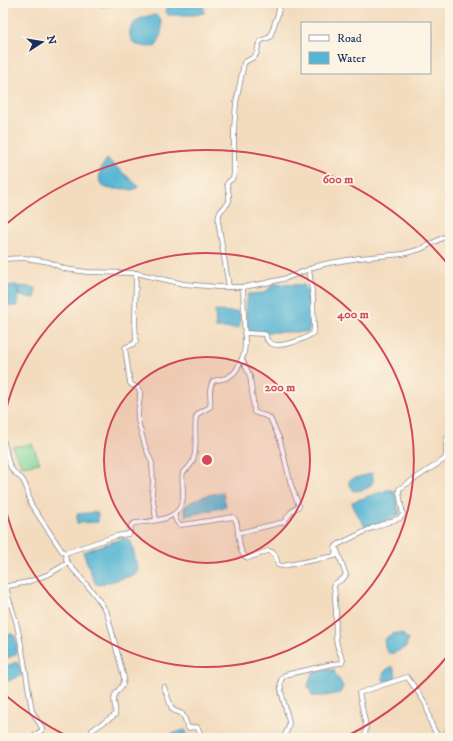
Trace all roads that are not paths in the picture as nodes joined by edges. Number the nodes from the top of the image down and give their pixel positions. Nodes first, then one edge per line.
1 (90, 3) edge
2 (116, 3) edge
3 (280, 3) edge
4 (450, 234) edge
5 (3, 259) edge
6 (309, 269) junction
7 (136, 273) junction
8 (229, 287) junction
9 (242, 287) junction
10 (244, 333) junction
11 (242, 358) junction
12 (450, 436) edge
13 (3, 440) edge
14 (176, 514) junction
15 (156, 520) junction
16 (238, 533) junction
17 (336, 546) junction
18 (65, 553) junction
19 (68, 563) junction
20 (164, 686) dead end
21 (450, 727) edge
22 (443, 737) edge
23 (32, 738) edge
24 (94, 738) edge
25 (203, 738) edge
26 (284, 738) edge
27 (365, 738) edge

1 - 2 street
3 - 8 street
4 - 6 street
5 - 7 street
6 - 9 street
6 - 10 street
7 - 8 street
7 - 15 street
8 - 9 street
9 - 10 street
10 - 11 street
11 - 14 street
11 - 16 street
12 - 17 street
13 - 18 street
14 - 15 street
14 - 16 street
15 - 18 street
16 - 17 street
17 - 26 street
18 - 19 street
19 - 23 street
19 - 24 street
20 - 25 street
21 - 22 street
22 - 27 street

